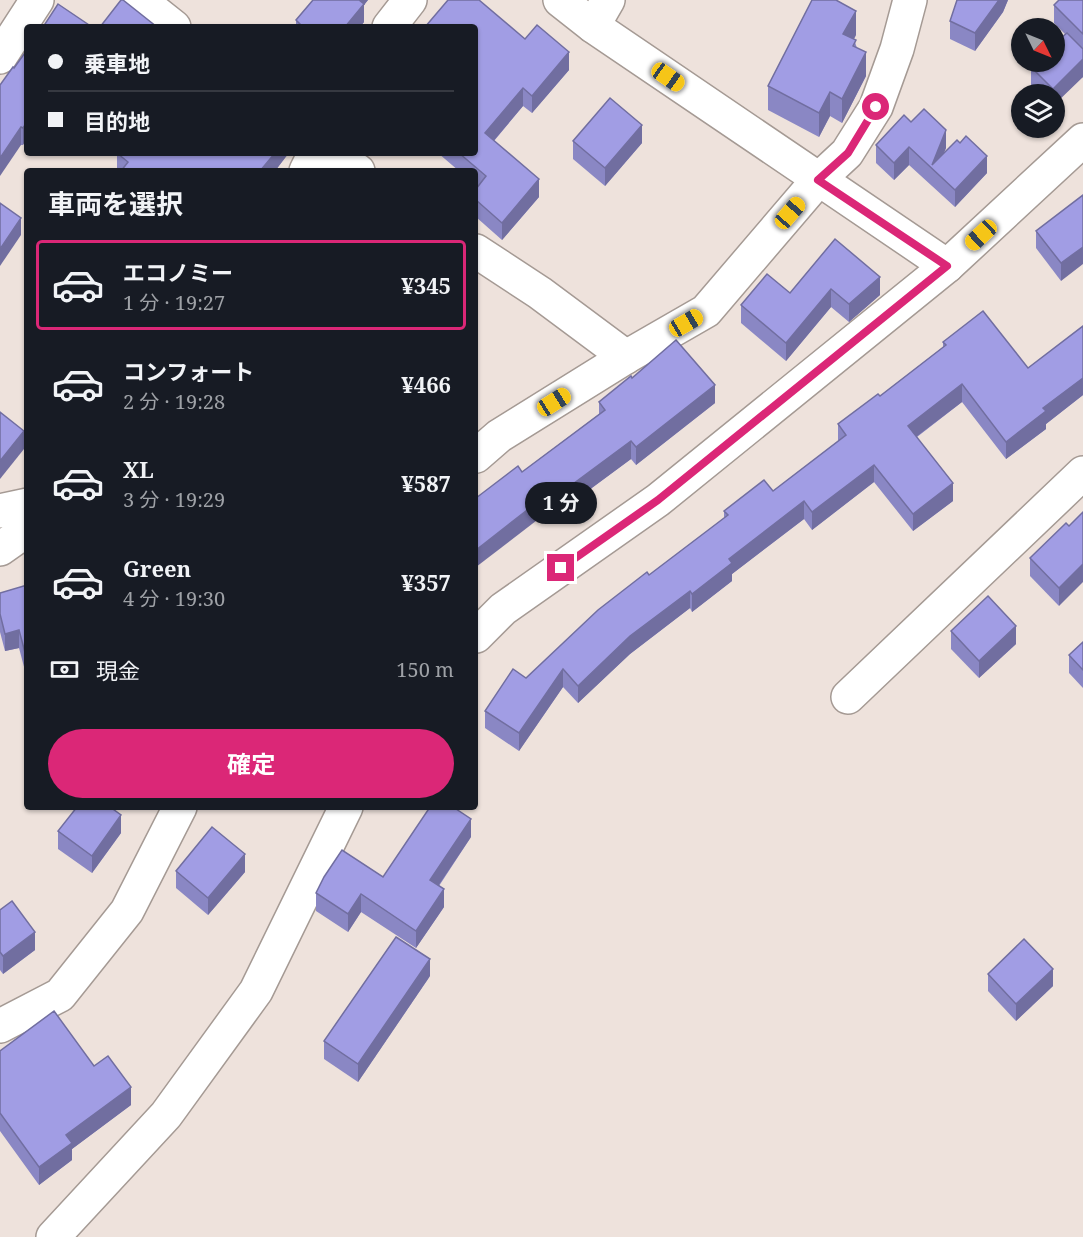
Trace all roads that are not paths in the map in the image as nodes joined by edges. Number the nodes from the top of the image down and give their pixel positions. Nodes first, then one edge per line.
1 (37, 0) edge
2 (140, 0) edge
3 (410, 0) edge
4 (560, 0) edge
5 (910, 0) edge
6 (600, 13) edge
7 (170, 24) edge
8 (391, 24) edge
9 (0, 57) edge
10 (1083, 140) edge
11 (336, 156) edge
12 (354, 168) edge
13 (818, 180) junction
14 (478, 251) edge
15 (947, 266) junction
16 (626, 357) junction
17 (478, 454) edge
18 (1083, 473) edge
19 (24, 506) edge
20 (0, 511) edge
21 (24, 532) edge
22 (0, 549) edge
23 (478, 634) edge
24 (848, 697) dead end
25 (345, 810) edge
26 (173, 812) edge
27 (0, 1026) edge
28 (53, 1237) edge

1 - 9 street
2 - 7 street
3 - 8 street
4 - 6 street
5 - 13 street
6 - 13 street
10 - 15 street
11 - 12 street
13 - 15 street
13 - 16 street
14 - 16 street
15 - 23 street
16 - 17 street
18 - 24 street
19 - 20 street
21 - 22 street
25 - 28 street
26 - 27 street

